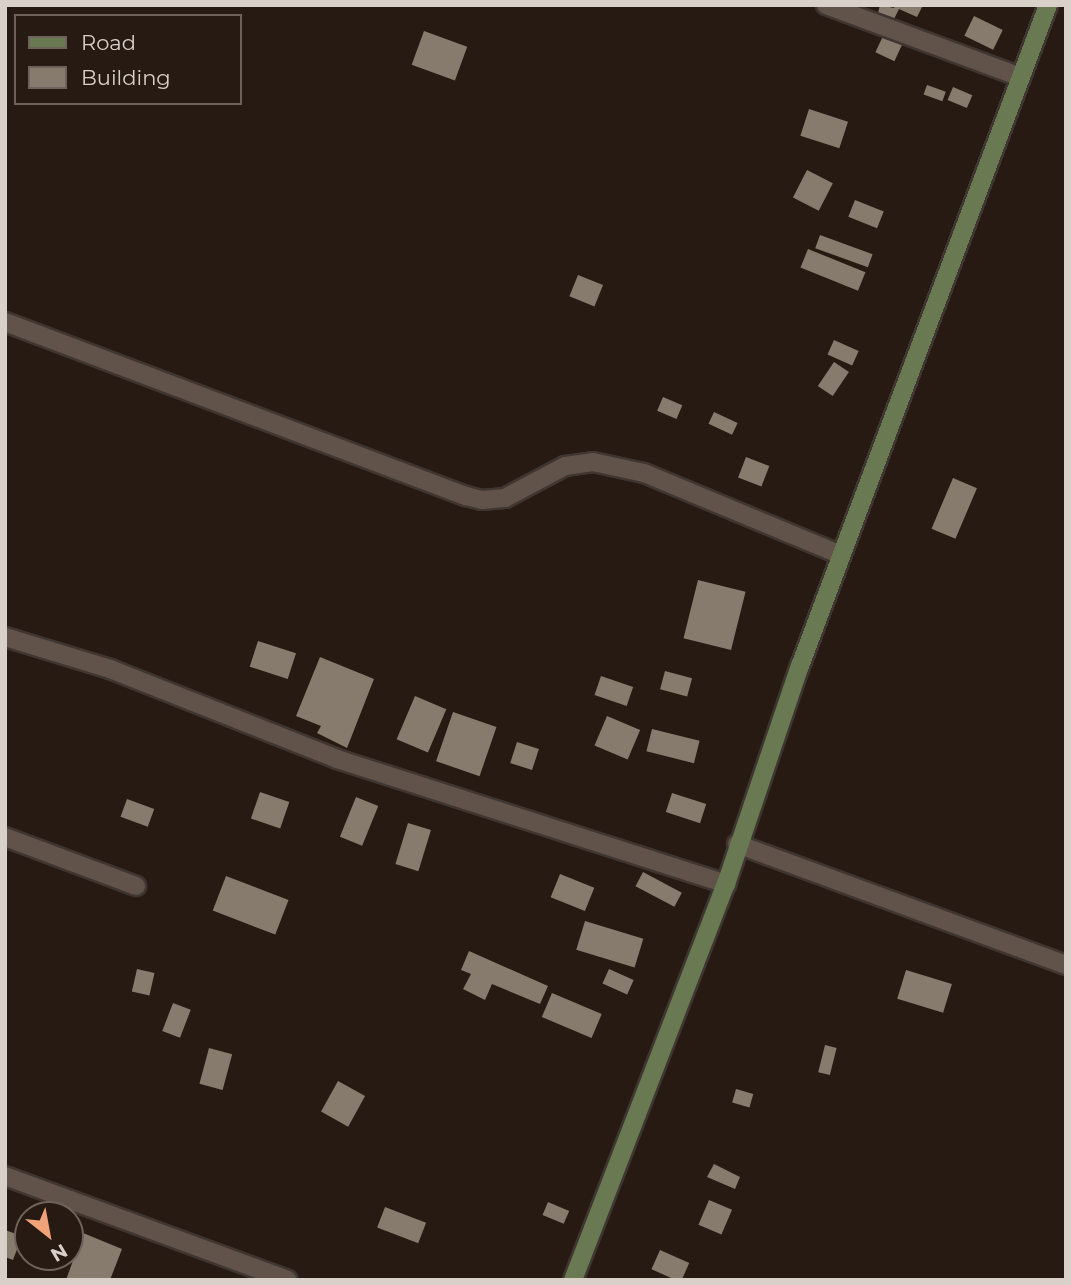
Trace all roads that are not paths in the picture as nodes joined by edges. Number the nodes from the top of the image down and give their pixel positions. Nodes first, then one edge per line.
1 (826, 5) edge
2 (1048, 5) edge
3 (1021, 77) junction
4 (5, 322) edge
5 (841, 555) junction
6 (5, 637) edge
7 (5, 837) edge
8 (737, 844) junction
9 (726, 884) junction
10 (136, 886) dead end
11 (1066, 965) edge
12 (5, 1177) edge
13 (287, 1280) edge
14 (573, 1280) edge

1 - 3 street
2 - 3 main road
3 - 5 main road
4 - 5 street
5 - 8 main road
6 - 9 street
7 - 10 street
8 - 9 main road
8 - 11 street
9 - 14 main road
12 - 13 street

